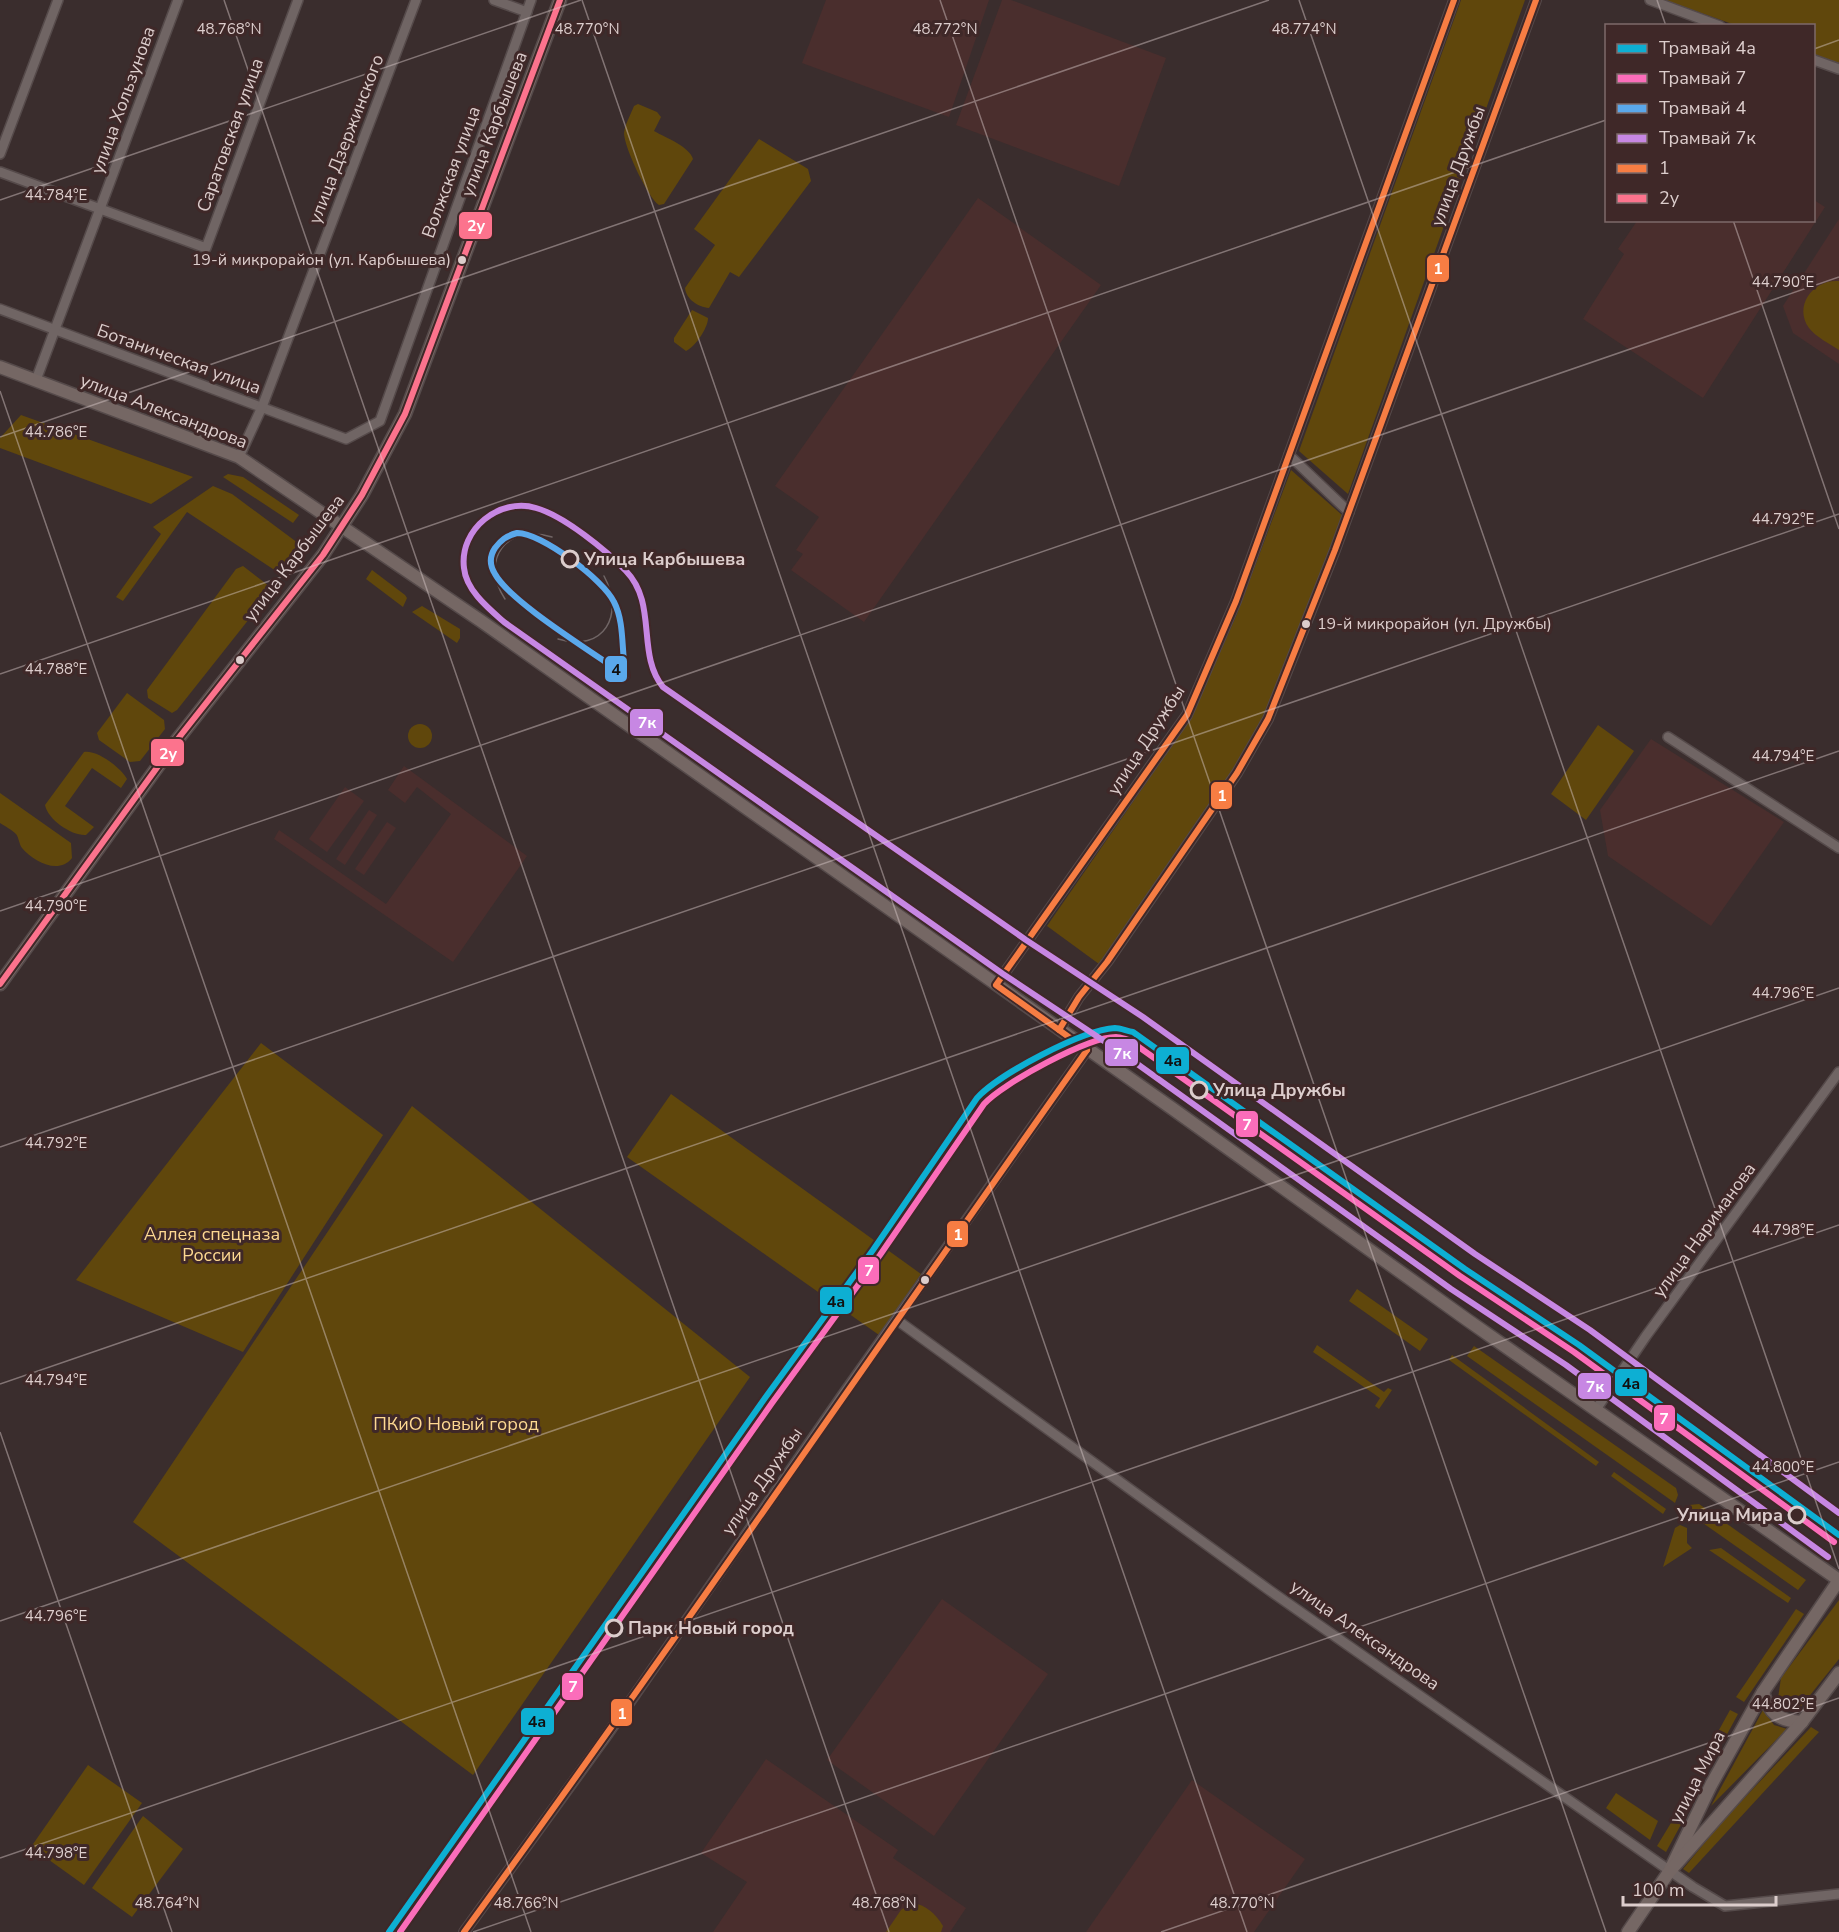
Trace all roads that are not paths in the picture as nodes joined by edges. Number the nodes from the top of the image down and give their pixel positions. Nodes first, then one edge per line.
1 (58, 0) edge
2 (178, 0) edge
3 (298, 0) edge
4 (416, 0) edge
5 (494, 0) edge
6 (531, 0) edge
7 (560, 0) edge
8 (1454, 0) edge
9 (1536, 0) edge
10 (1650, 0) edge
11 (527, 12) junction
12 (1715, 24) edge
13 (1815, 60) edge
14 (1839, 69) edge
15 (0, 154) edge
16 (0, 172) edge
17 (100, 209) junction
18 (0, 309) edge
19 (54, 331) junction
20 (0, 367) edge
21 (36, 380) junction
22 (262, 407) junction
23 (346, 439) joint
24 (1289, 455) junction
25 (239, 457) junction
26 (1349, 512) junction
27 (342, 528) junction
28 (1668, 737) dead end
29 (1839, 848) edge
30 (0, 984) edge
31 (996, 985) junction
32 (1059, 1030) junction
33 (1087, 1050) junction
34 (1839, 1072) edge
35 (897, 1320) junction
36 (1597, 1408) junction
37 (1839, 1580) edge
38 (1839, 1673) edge
39 (1762, 1692) junction
40 (1802, 1722) junction
41 (1669, 1872) junction
42 (1839, 1894) edge
43 (464, 1932) edge
44 (1628, 1932) edge

1 - 15 street
2 - 17 street, улица Хользунова
3 - 17 street, Саратовская улица
4 - 22 street, улица Дзержинского
5 - 11 street
6 - 11 street, Волжская улица
7 - 27 main road, улица Карбышева
8 - 24 street, улица Дружбы
9 - 26 street, улица Дружбы
10 - 12 street
11 - 23 street, Волжская улица
13 - 14 street
16 - 17 street
17 - 19 street, улица Хользунова
18 - 19 street, Ботаническая улица
19 - 21 street, улица Хользунова
19 - 22 street, Ботаническая улица
20 - 21 main road, улица Александрова
21 - 25 main road, улица Александрова
22 - 23 street, Ботаническая улица
22 - 25 street, улица Дзержинского
24 - 26 street
24 - 31 street, улица Дружбы
25 - 27 main road, улица Александрова
26 - 32 street, улица Дружбы
27 - 30 main road, улица Карбышева
27 - 31 main road, улица Александрова
28 - 29 street
31 - 32 main road, улица Александрова
32 - 33 main road, улица Александрова
33 - 35 street, улица Дружбы
33 - 36 main road, улица Александрова
34 - 36 street, улица Нариманова
35 - 41 street, улица Александрова
35 - 43 street, улица Дружбы
36 - 37 main road, улица Александрова
37 - 39 main road, улица Мира
38 - 40 main road, улица Мира
39 - 40 main road
39 - 41 main road, улица Мира
40 - 41 main road, улица Мира
41 - 42 street, улица Александрова
41 - 44 main road, улица Мира

